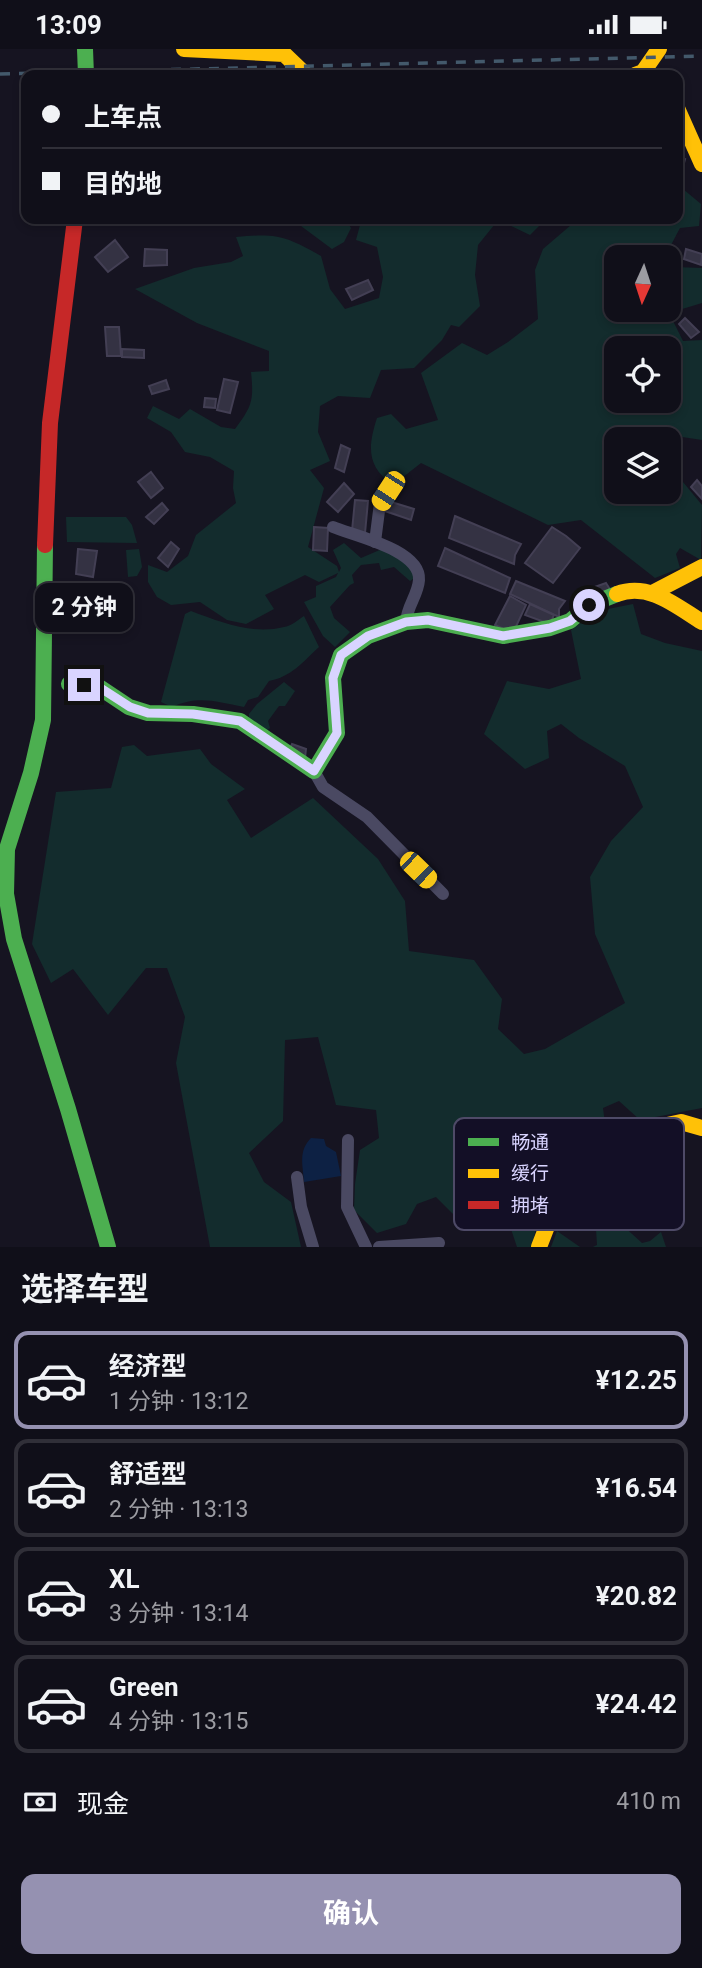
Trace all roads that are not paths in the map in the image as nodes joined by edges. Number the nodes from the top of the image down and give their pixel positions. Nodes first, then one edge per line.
1 (85, 49) edge
2 (184, 49) edge
3 (659, 49) edge
4 (86, 70) edge
5 (301, 70) edge
6 (644, 70) edge
7 (655, 70) edge
8 (683, 122) edge
9 (702, 165) edge
10 (74, 224) edge
11 (388, 491) dead end
12 (333, 527) dead end
13 (375, 542) junction
14 (702, 567) edge
15 (653, 592) junction
16 (406, 622) junction
17 (702, 622) edge
18 (69, 684) dead end
19 (314, 771) junction
20 (443, 894) dead end
21 (684, 1123) edge
22 (702, 1128) edge
23 (348, 1140) dead end
24 (297, 1177) dead end
25 (546, 1230) edge
26 (439, 1243) dead end
27 (108, 1247) edge
28 (313, 1247) edge
29 (366, 1247) edge
30 (379, 1247) edge
31 (539, 1247) edge

1 - 4 street
2 - 5 street
3 - 6 street
3 - 7 street
8 - 9 street
10 - 27 street
11 - 13 street
12 - 13 street
13 - 16 street
14 - 15 street
15 - 16 street
15 - 17 street
16 - 19 street
18 - 19 street
19 - 20 street
21 - 22 street
23 - 29 street
24 - 28 street
25 - 31 street
26 - 30 street

